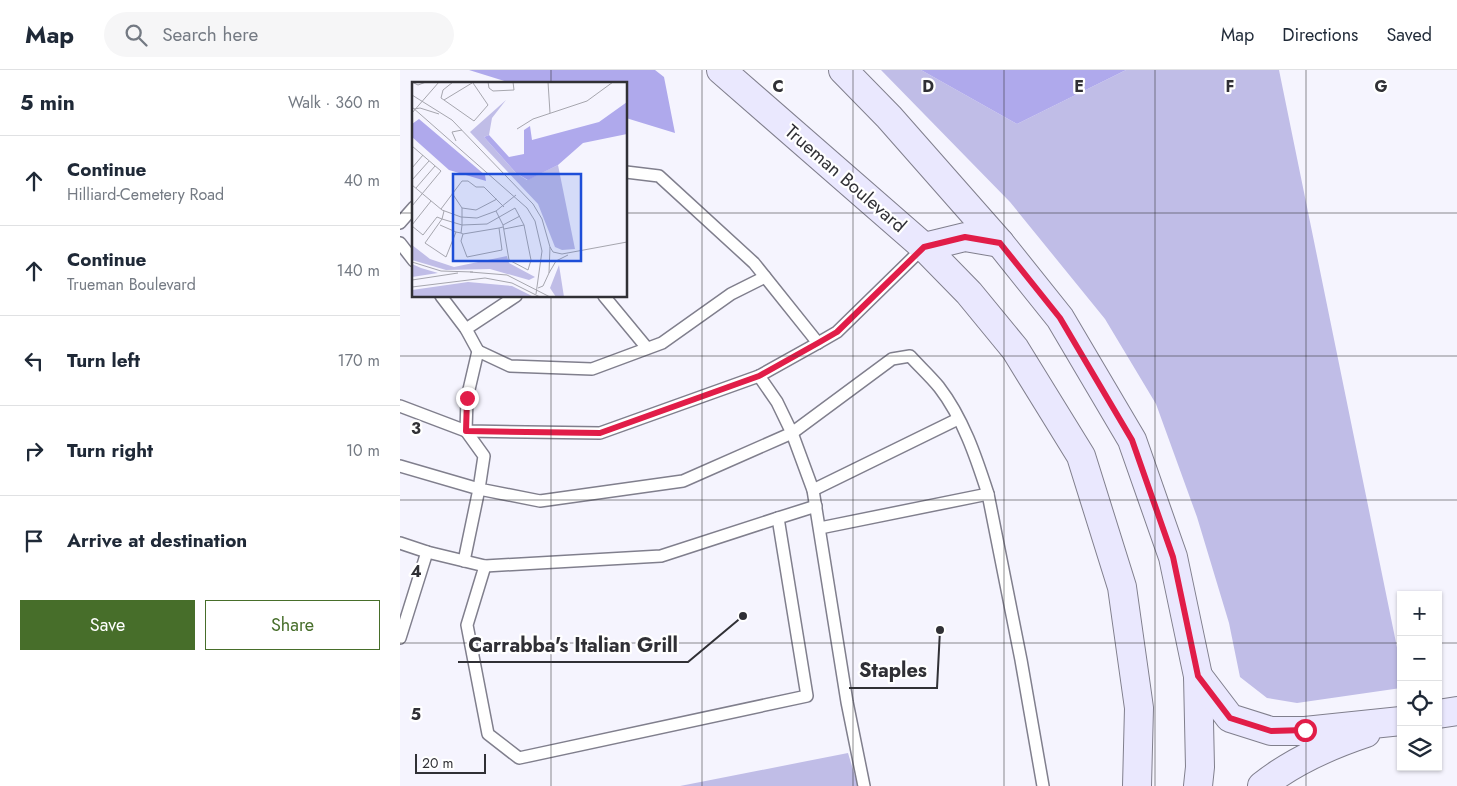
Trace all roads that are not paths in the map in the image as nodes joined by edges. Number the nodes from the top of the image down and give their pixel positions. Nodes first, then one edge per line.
1 (721, 70) edge
2 (843, 70) edge
3 (628, 172) edge
4 (412, 209) edge
5 (400, 223) edge
6 (400, 243) edge
7 (1000, 243) junction
8 (924, 247) junction
9 (412, 258) edge
10 (765, 277) junction
11 (443, 298) edge
12 (513, 298) edge
13 (606, 298) edge
14 (466, 329) junction
15 (818, 343) junction
16 (647, 348) junction
17 (478, 351) junction
18 (759, 376) junction
19 (400, 406) edge
20 (958, 419) junction
21 (466, 431) junction
22 (792, 433) junction
23 (400, 466) edge
24 (479, 489) junction
25 (813, 490) junction
26 (988, 494) junction
27 (816, 506) junction
28 (778, 518) junction
29 (820, 528) junction
30 (400, 542) edge
31 (427, 552) junction
32 (464, 561) junction
33 (485, 566) junction
34 (400, 638) edge
35 (1198, 676) junction
36 (1457, 711) edge
37 (1442, 713) edge
38 (1397, 721) edge
39 (1397, 722) edge
40 (864, 786) edge
41 (1043, 786) edge
42 (1137, 786) edge
43 (1198, 786) edge
44 (1262, 786) edge

1 - 8 main road, Trueman Boulevard
2 - 7 main road
3 - 10 lane
4 - 5 lane
6 - 9 lane
7 - 8 main road
7 - 35 main road
8 - 15 lane
8 - 42 main road, Trueman Boulevard
10 - 15 lane
10 - 16 lane
11 - 14 lane
12 - 14 lane
13 - 16 lane
14 - 17 lane
15 - 18 lane
16 - 17 lane
17 - 21 lane
18 - 21 lane
18 - 22 lane
19 - 21 lane
20 - 22 lane
20 - 25 lane
20 - 26 lane
21 - 24 lane
22 - 24 lane
22 - 25 lane
23 - 24 lane
24 - 32 lane
25 - 27 lane
26 - 29 lane
26 - 41 lane
27 - 28 lane
27 - 29 lane
28 - 33 lane
28 - 33 lane
29 - 40 lane
30 - 31 lane
31 - 32 lane
31 - 34 lane
32 - 33 lane
35 - 38 main road
35 - 43 main road
36 - 37 main road
39 - 44 main road

